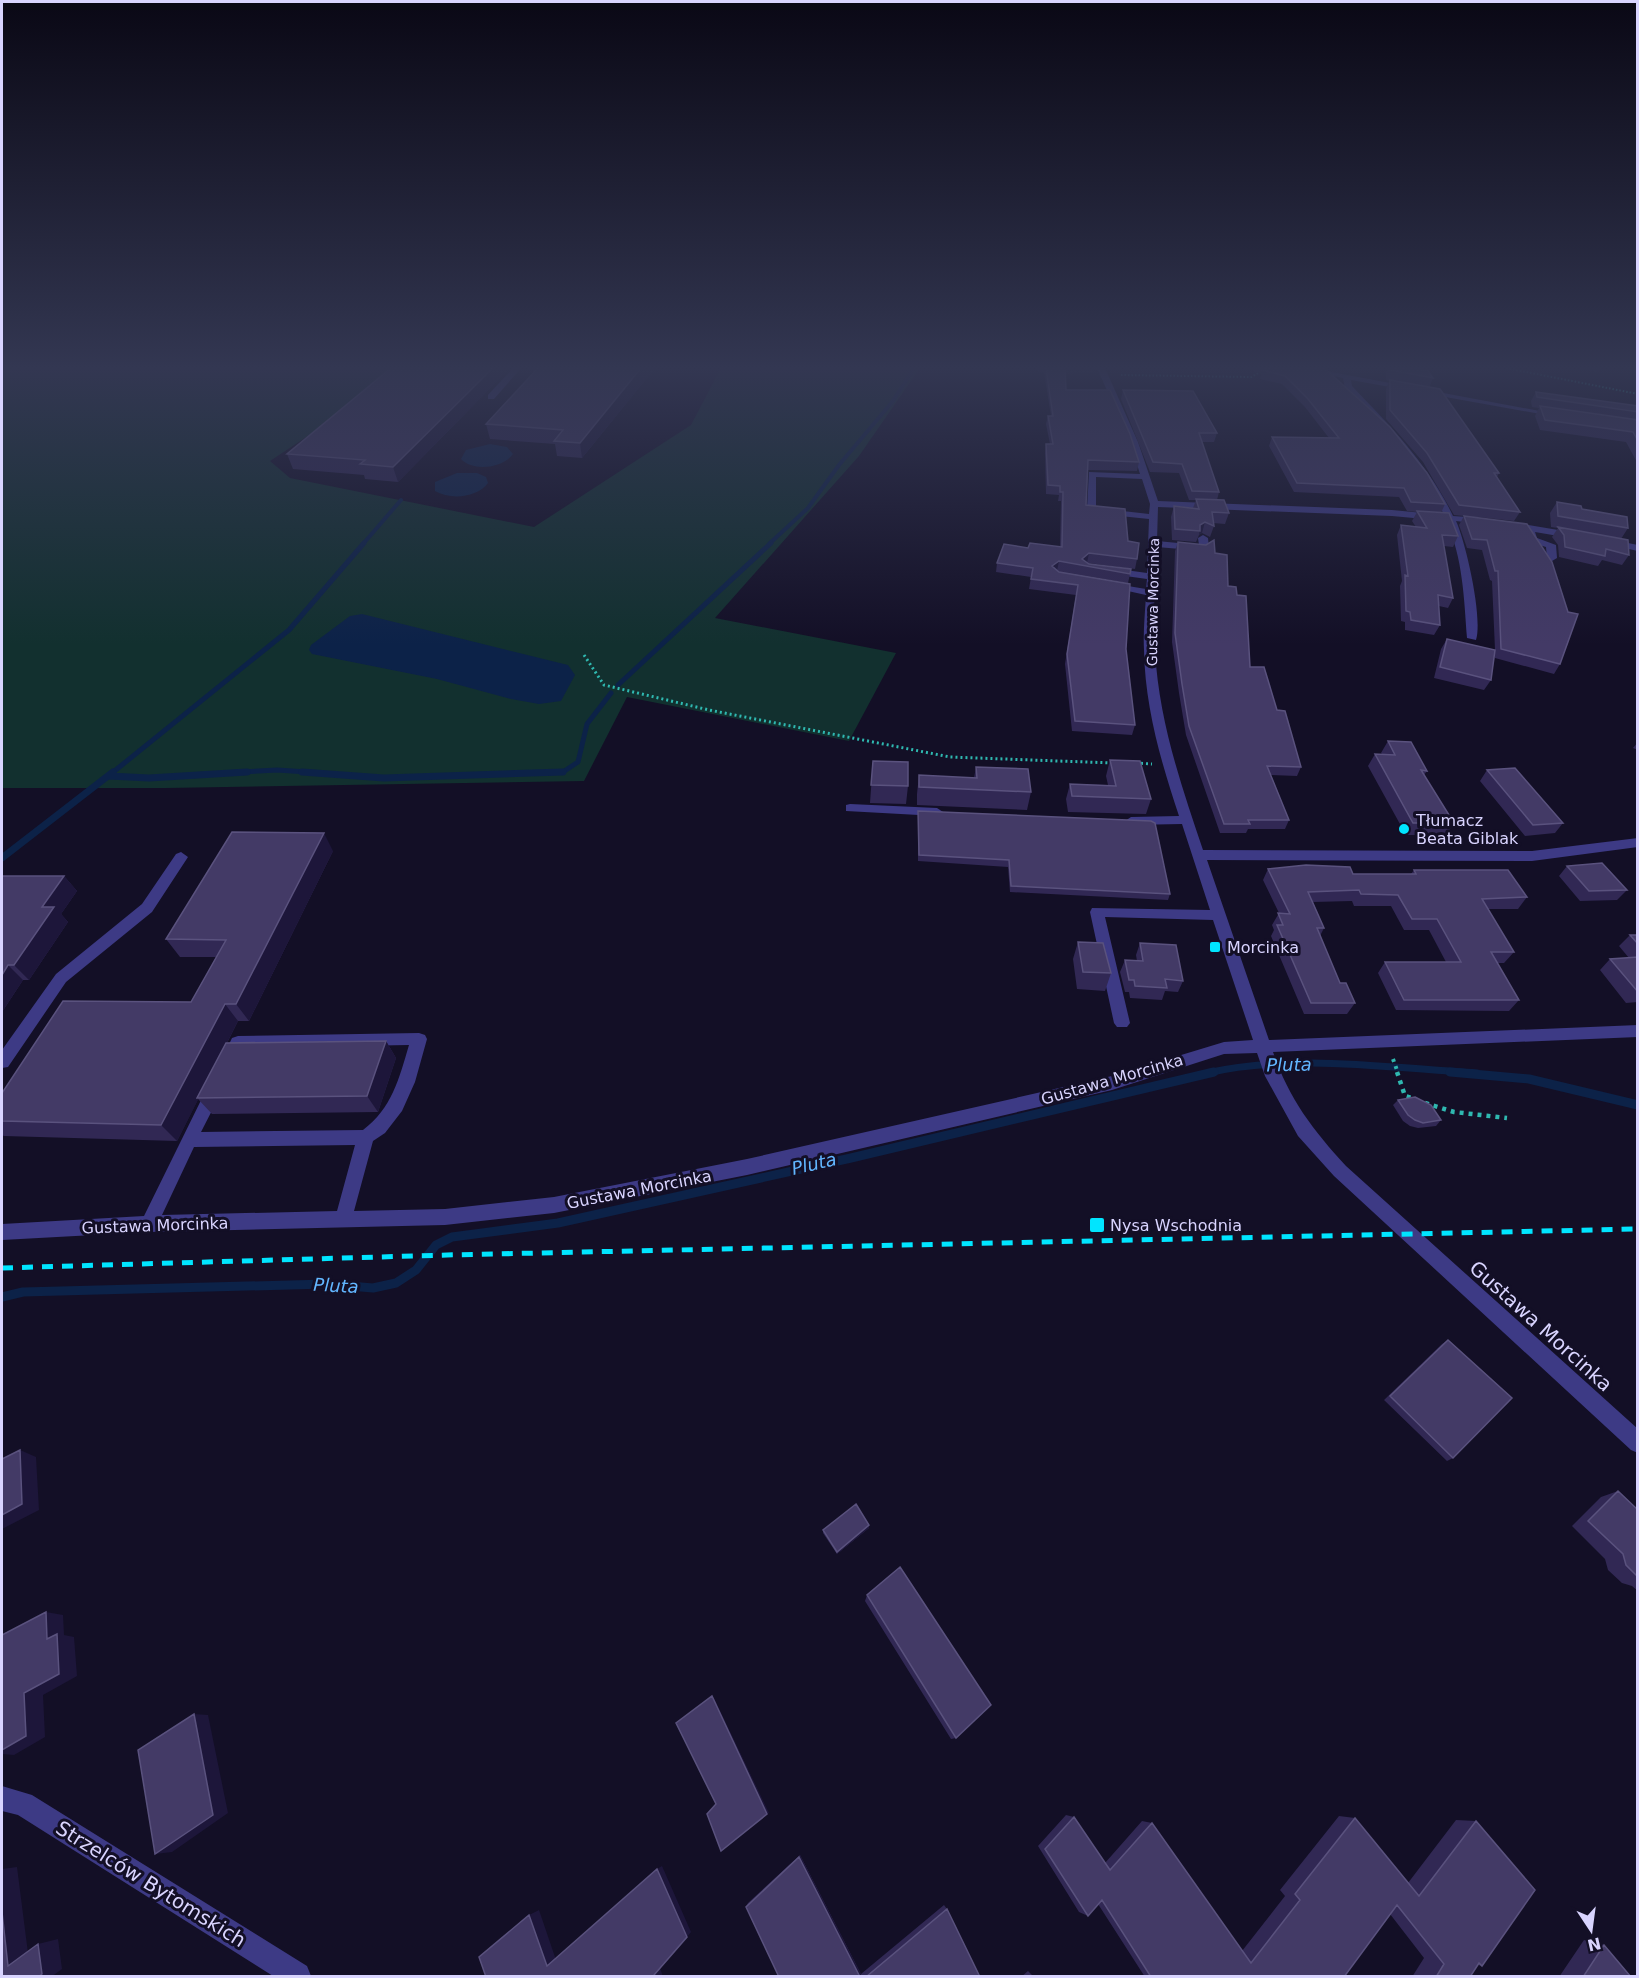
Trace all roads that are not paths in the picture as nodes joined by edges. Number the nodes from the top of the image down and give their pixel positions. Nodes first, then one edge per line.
1 (1140, 460) edge
2 (1417, 460) edge
3 (1147, 477) junction
4 (1154, 504) junction
5 (1155, 517) junction
6 (1451, 518) junction
7 (1529, 528) junction
8 (1584, 537) edge
9 (1203, 538) edge
10 (1595, 539) edge
11 (1154, 544) junction
12 (1638, 548) edge
13 (1552, 558) edge
14 (1098, 569) edge
15 (1152, 577) junction
16 (1104, 585) edge
17 (1152, 593) junction
18 (1472, 638) dead end
19 (850, 808) dead end
20 (957, 813) edge
21 (1122, 820) edge
22 (1186, 820) junction
23 (1638, 842) edge
24 (1198, 855) junction
25 (181, 857) dead end
26 (1219, 915) junction
27 (1122, 1023) dead end
28 (1638, 1031) edge
29 (1263, 1050) junction
30 (2, 1062) edge
31 (366, 1137) junction
32 (189, 1140) junction
33 (343, 1220) junction
34 (149, 1224) junction
35 (2, 1232) edge
36 (1638, 1443) edge
37 (2, 1799) edge
38 (297, 1977) edge

1 - 3 street, Gustawa Morcinka
2 - 6 street
3 - 4 street, Gustawa Morcinka
3 - 5 street
4 - 5 street, Gustawa Morcinka
4 - 6 street
5 - 11 street, Gustawa Morcinka
6 - 7 street
6 - 18 street
7 - 8 street
7 - 13 street
9 - 11 street
10 - 12 street
11 - 15 street, Gustawa Morcinka
14 - 15 street
15 - 17 street, Gustawa Morcinka
16 - 17 street
17 - 22 street, Gustawa Morcinka
19 - 20 street
21 - 22 street
22 - 24 street, Gustawa Morcinka
23 - 24 street
24 - 26 street, Gustawa Morcinka
25 - 30 street
26 - 27 street
26 - 29 street, Gustawa Morcinka
28 - 29 street, Gustawa Morcinka
29 - 33 street, Gustawa Morcinka
29 - 36 street, Gustawa Morcinka
31 - 32 street
31 - 32 street
31 - 33 street
32 - 34 street
33 - 34 street, Gustawa Morcinka
34 - 35 street, Gustawa Morcinka
37 - 38 street, Strzelców Bytomskich

